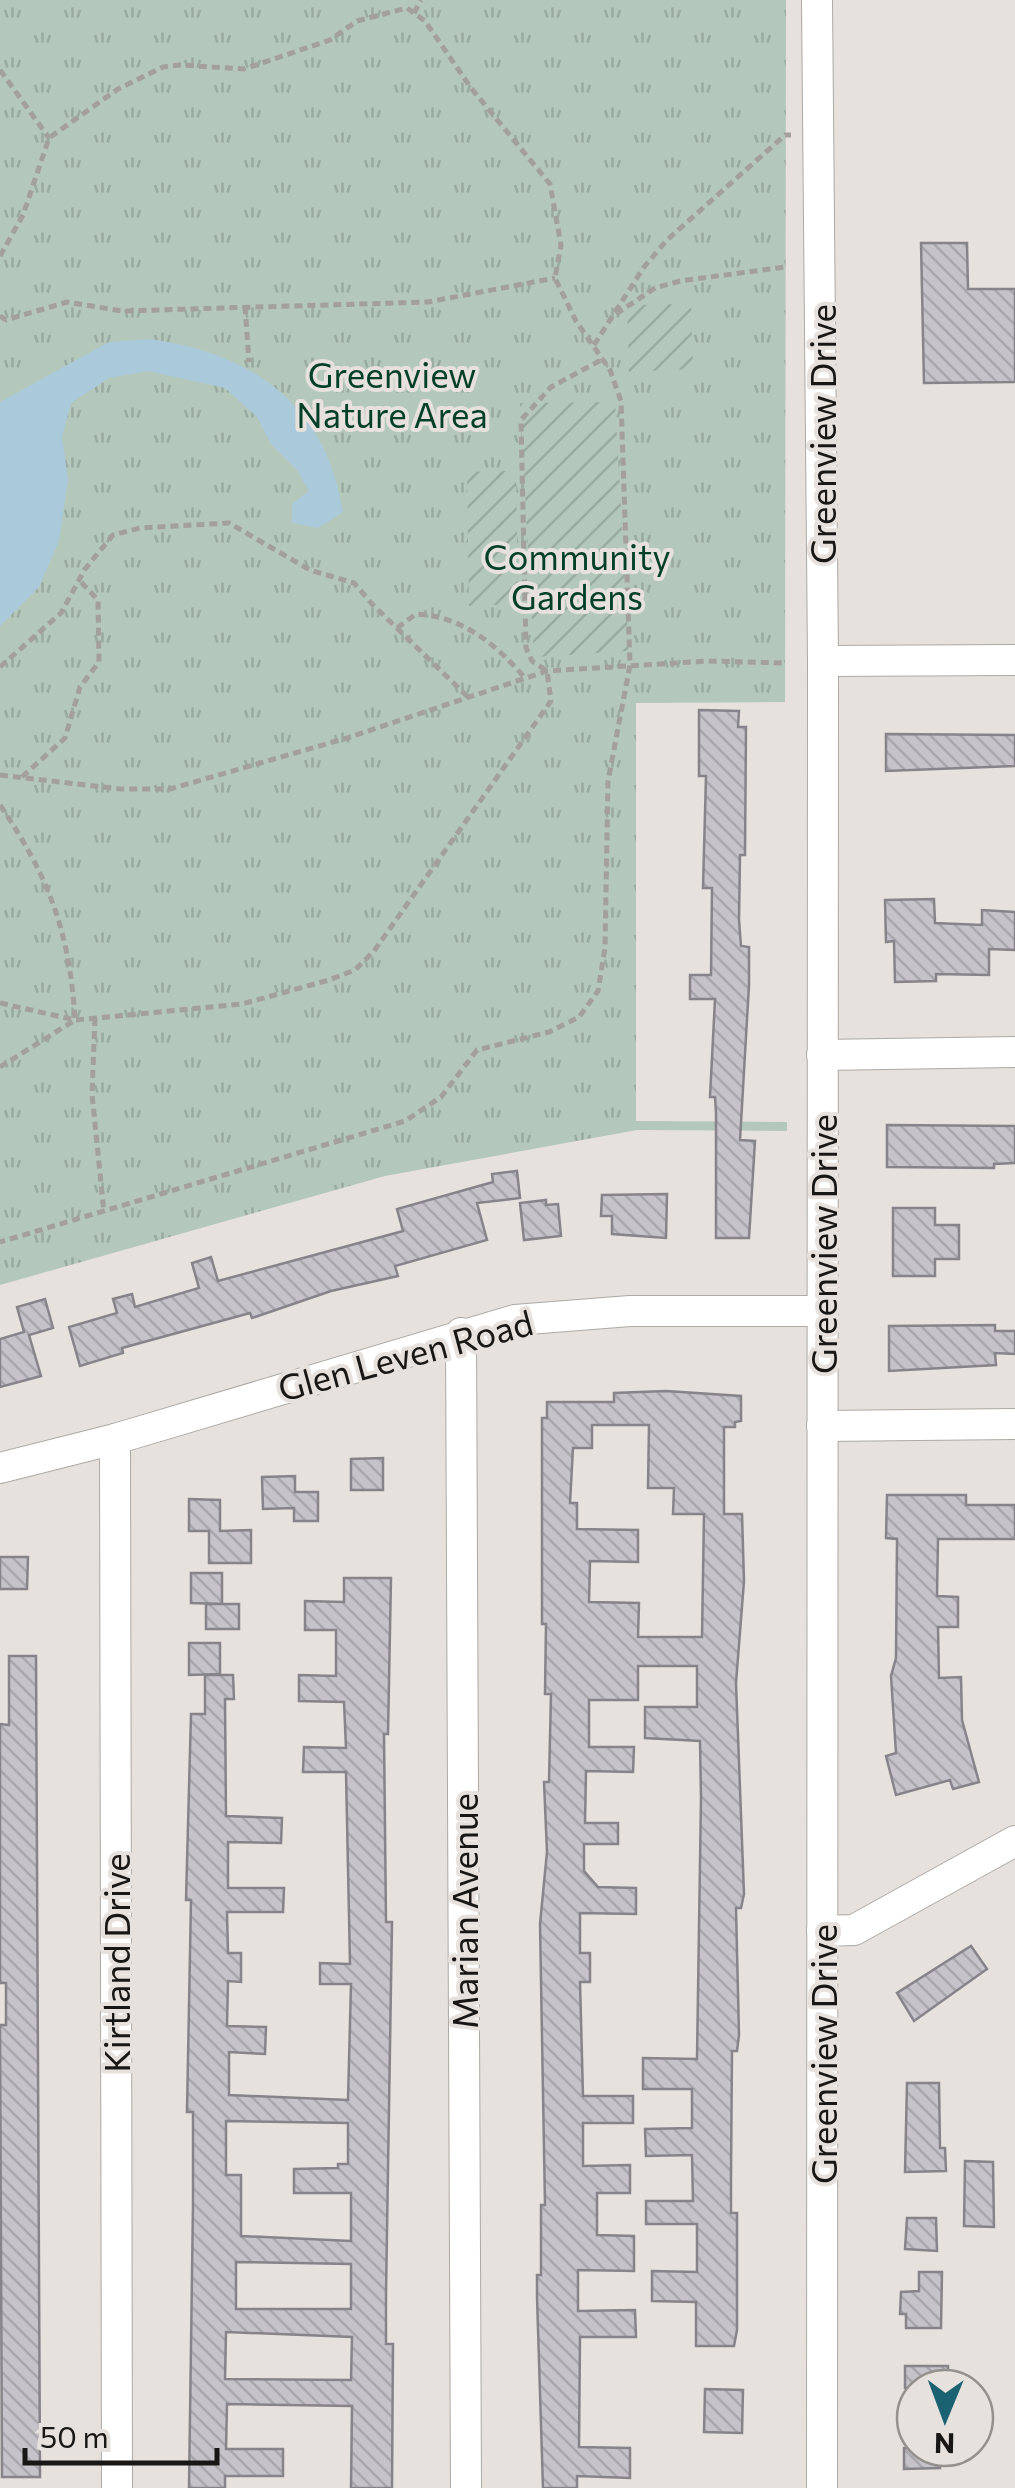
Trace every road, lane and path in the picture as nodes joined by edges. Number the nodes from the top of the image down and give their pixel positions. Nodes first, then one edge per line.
1 (421, 0) edge
2 (817, 0) edge
3 (414, 13) junction
4 (0, 70) edge
5 (818, 134) junction
6 (49, 138) junction
7 (0, 256) edge
8 (785, 268) dead end
9 (555, 278) junction
10 (245, 306) junction
11 (613, 316) junction
12 (2, 320) edge
13 (594, 344) junction
14 (603, 359) junction
15 (249, 362) dead end
16 (79, 580) junction
17 (397, 628) junction
18 (1015, 660) edge
19 (823, 661) junction
20 (786, 662) dead end
21 (630, 665) junction
22 (0, 666) edge
23 (547, 671) junction
24 (524, 677) junction
25 (468, 697) junction
26 (0, 775) edge
27 (22, 778) junction
28 (0, 805) edge
29 (0, 1004) edge
30 (95, 1018) junction
31 (75, 1020) junction
32 (1015, 1052) edge
33 (822, 1055) junction
34 (0, 1067) edge
35 (104, 1213) junction
36 (0, 1242) edge
37 (820, 1311) junction
38 (461, 1333) junction
39 (1015, 1424) edge
40 (822, 1426) junction
41 (114, 1439) junction
42 (0, 1468) edge
43 (1015, 1841) edge
44 (822, 1931) junction
45 (117, 2488) edge
46 (466, 2488) edge
47 (822, 2488) edge

1 - 3 path
2 - 5 street, Greenview Drive
3 - 6 path
3 - 9 path
4 - 6 path
5 - 11 path
5 - 19 street, Greenview Drive
6 - 7 path
8 - 11 path
9 - 10 path
9 - 13 path
10 - 12 path
10 - 15 path
11 - 13 path
13 - 14 path
14 - 21 path
14 - 23 path
16 - 17 path
16 - 22 path
16 - 27 path
17 - 24 path
17 - 25 path
18 - 19 street
19 - 33 street, Greenview Drive
20 - 21 path
21 - 23 path
21 - 35 path
23 - 24 path
23 - 30 path
24 - 25 path
25 - 27 path
26 - 27 path
28 - 31 path
29 - 31 path
30 - 31 path
30 - 35 path
31 - 34 path
32 - 33 street
33 - 37 street, Greenview Drive
35 - 36 path
37 - 38 street, Glen Leven Road
37 - 40 street, Greenview Drive
38 - 41 street, Glen Leven Road
38 - 46 street, Marian Avenue
39 - 40 street
40 - 44 street, Greenview Drive
41 - 42 street, Glen Leven Road
41 - 45 street, Kirtland Drive
43 - 44 street
44 - 47 street, Greenview Drive

